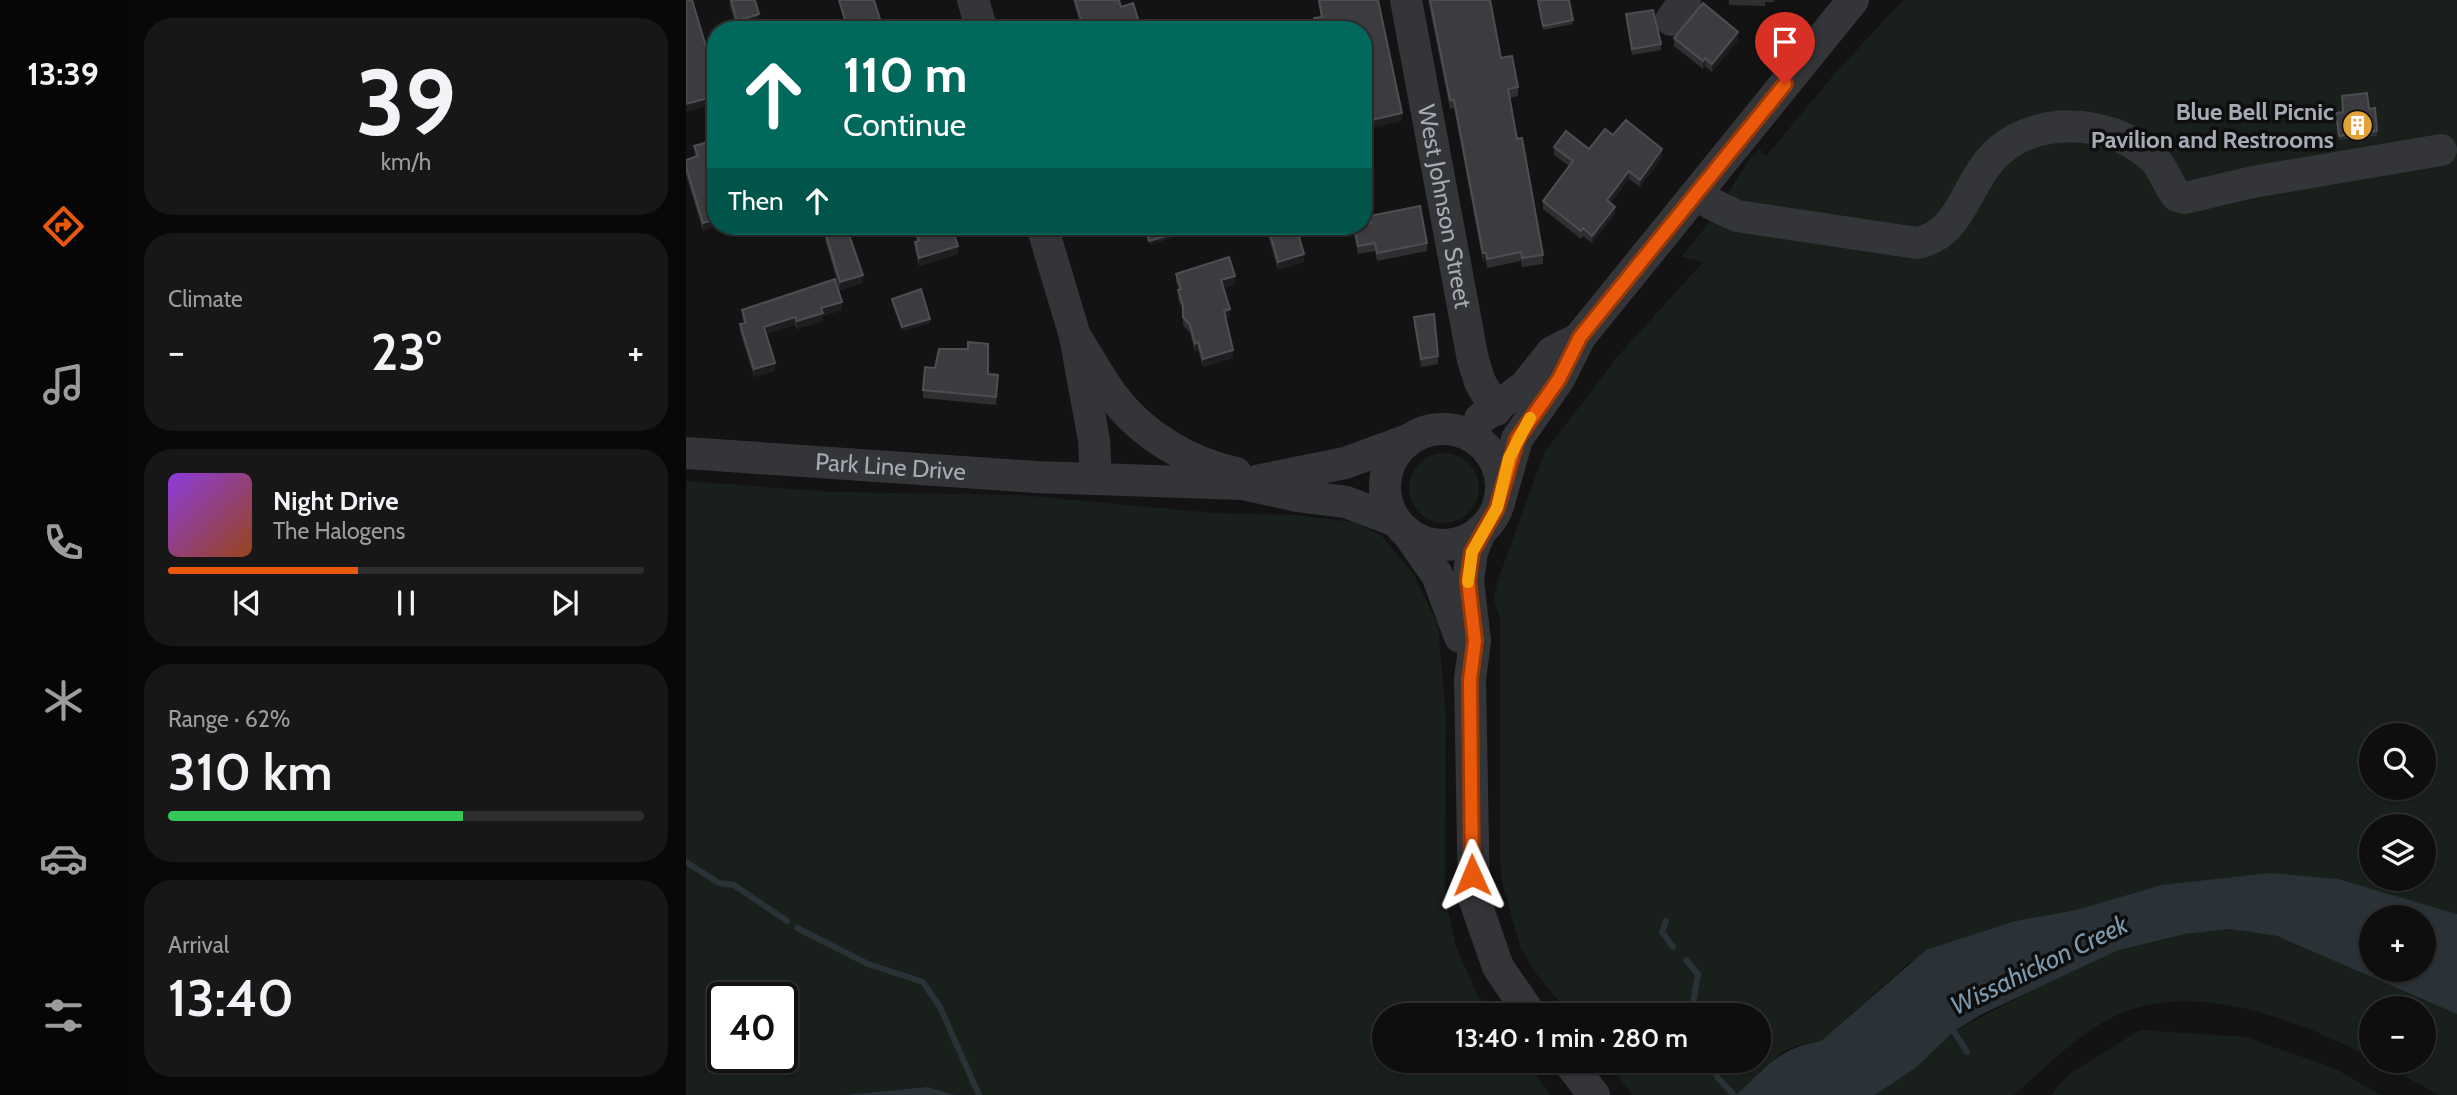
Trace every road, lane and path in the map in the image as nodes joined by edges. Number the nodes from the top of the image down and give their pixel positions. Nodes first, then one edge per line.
1 (973, 0) edge
2 (1406, 0) edge
3 (1853, 0) edge
4 (979, 21) edge
5 (2441, 150) dead end
6 (1697, 193) junction
7 (1045, 235) edge
8 (1075, 336) junction
9 (1580, 337) junction
10 (1496, 410) junction
11 (1445, 429) junction
12 (1409, 440) junction
13 (686, 453) edge
14 (1286, 475) junction
15 (1096, 479) junction
16 (1243, 484) junction
17 (1500, 499) junction
18 (1401, 526) junction
19 (1480, 532) junction
20 (1470, 680) junction
21 (1522, 1003) edge
22 (1577, 1073) edge
23 (1594, 1095) edge

1 - 4 street
2 - 10 street, West Johnson Street
3 - 6 street
5 - 6 street
6 - 9 street
7 - 8 street
8 - 14 street
8 - 15 street
9 - 10 street
9 - 17 street
10 - 11 street
11 - 12 street
11 - 17 street
12 - 14 street
12 - 18 street
13 - 15 street, Park Line Drive
14 - 16 street
15 - 16 street, Park Line Drive
16 - 18 street
17 - 19 street
18 - 19 street
18 - 20 street
19 - 20 street
20 - 21 street
22 - 23 street

